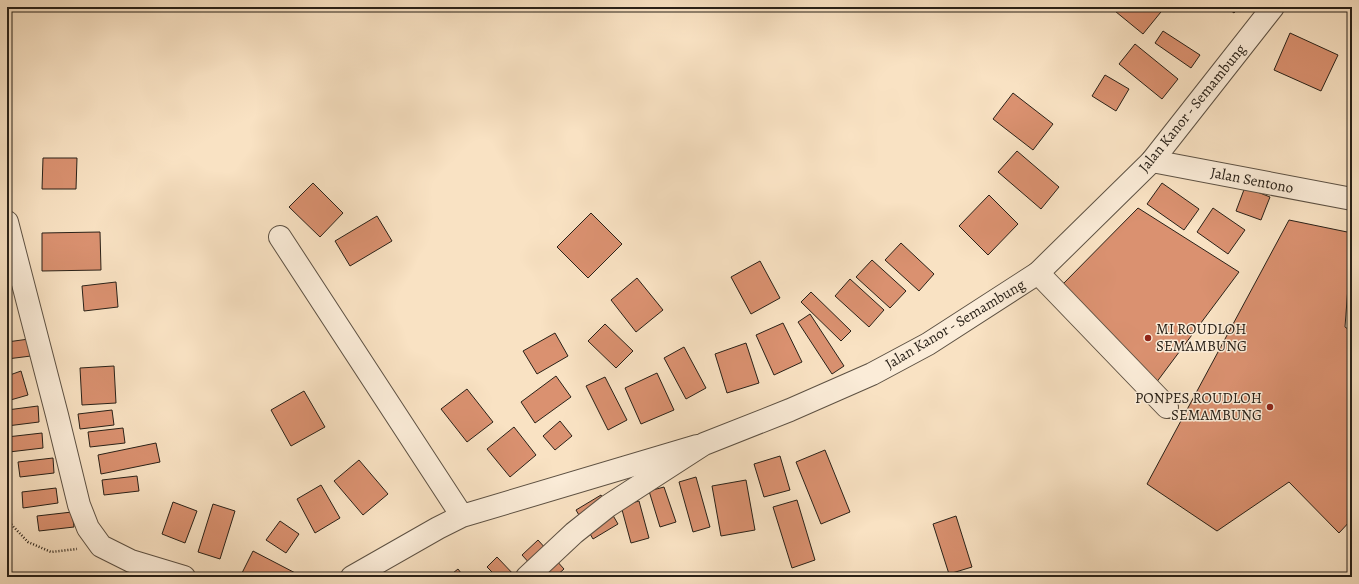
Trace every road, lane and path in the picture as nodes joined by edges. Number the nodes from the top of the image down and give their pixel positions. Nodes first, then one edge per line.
1 (1273, 7) edge
2 (1152, 161) junction
3 (1352, 199) edge
4 (7, 222) edge
5 (280, 237) dead end
6 (1038, 272) junction
7 (1168, 407) dead end
8 (704, 444) junction
9 (462, 516) junction
10 (7, 520) edge
11 (101, 546) junction
12 (184, 577) edge
13 (352, 577) edge
14 (527, 577) edge

1 - 2 street, Jalan Kanor - Semambung
2 - 3 street, Jalan Sentono
2 - 6 street, Jalan Kanor - Semambung
4 - 11 street
5 - 9 street
6 - 7 street
6 - 8 street, Jalan Kanor - Semambung
8 - 9 street
8 - 14 street, Jalan Kanor - Semambung
9 - 13 street
10 - 11 path
11 - 12 street

